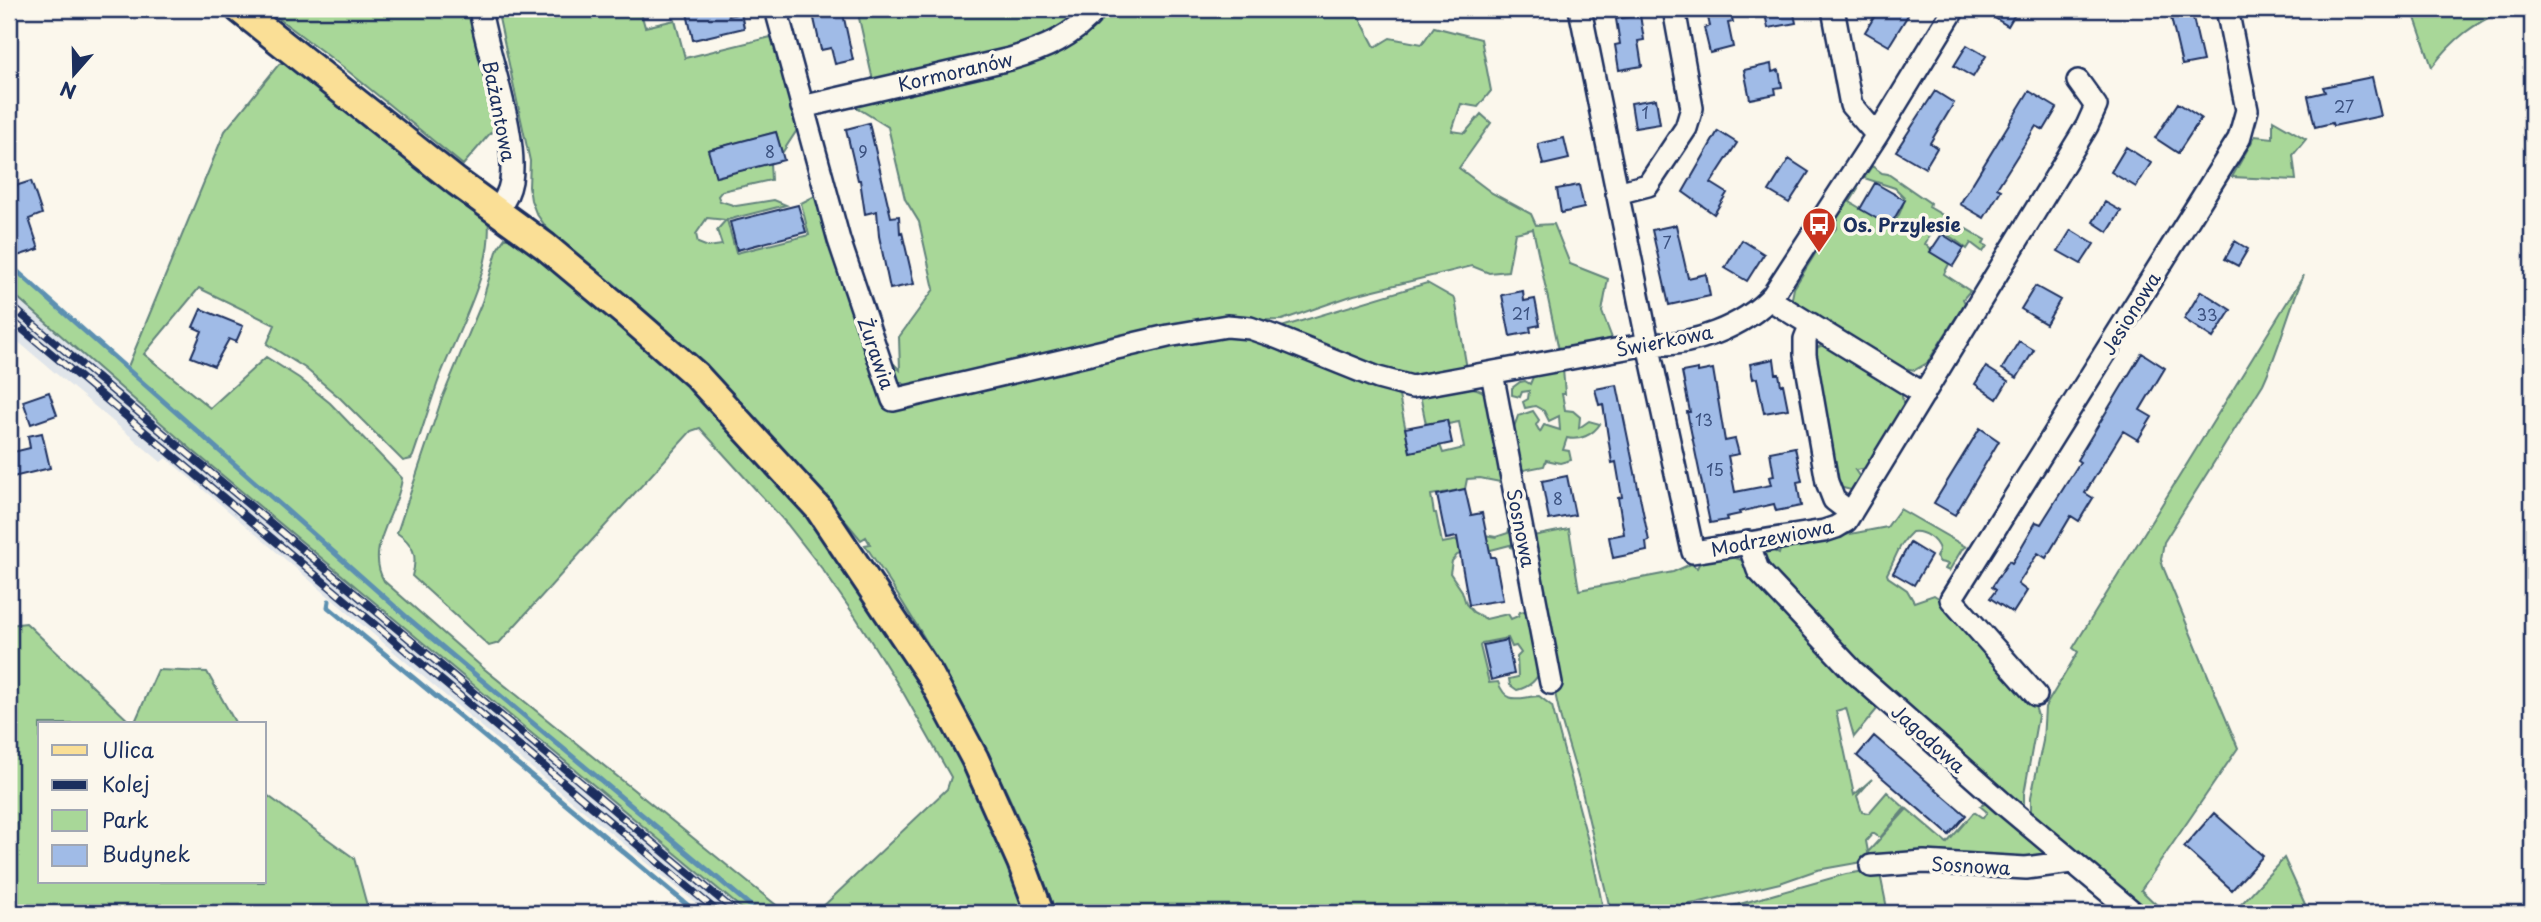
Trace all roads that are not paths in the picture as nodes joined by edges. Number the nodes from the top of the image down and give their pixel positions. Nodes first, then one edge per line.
1 (239, 9) edge
2 (480, 9) edge
3 (776, 9) edge
4 (1096, 9) edge
5 (1674, 9) edge
6 (1833, 9) edge
7 (1954, 9) edge
8 (2227, 9) edge
9 (1580, 10) edge
10 (2078, 81) dead end
11 (802, 107) junction
12 (1877, 135) junction
13 (1617, 193) junction
14 (497, 211) junction
15 (1769, 299) junction
16 (1811, 324) junction
17 (1276, 337) joint
18 (1648, 344) junction
19 (1492, 373) junction
20 (1924, 394) junction
21 (1851, 513) junction
22 (1748, 542) junction
23 (1550, 683) dead end
24 (2036, 695) dead end
25 (2071, 862) junction
26 (1871, 866) dead end
27 (1040, 913) edge
28 (2133, 913) edge

1 - 14 main road
2 - 14 street, Bażantowa
3 - 11 street, Żurawia
4 - 11 street, Kormoranów
5 - 13 street
6 - 12 street
7 - 12 street, Świerkowa
8 - 24 street, Jesionowa
9 - 13 street, Modrzewiowa
10 - 20 street, Modrzewiowa
11 - 17 street, Żurawia
12 - 15 street, Świerkowa
13 - 18 street, Modrzewiowa
14 - 27 main road
15 - 16 street
15 - 18 street, Świerkowa
16 - 20 street
16 - 21 street
17 - 19 street, Świerkowa
18 - 19 street, Świerkowa
18 - 22 street, Modrzewiowa
19 - 23 street, Sosnowa
20 - 21 street, Modrzewiowa
21 - 22 street, Modrzewiowa
22 - 25 street, Jagodowa
25 - 26 street, Sosnowa
25 - 28 street, Jagodowa

